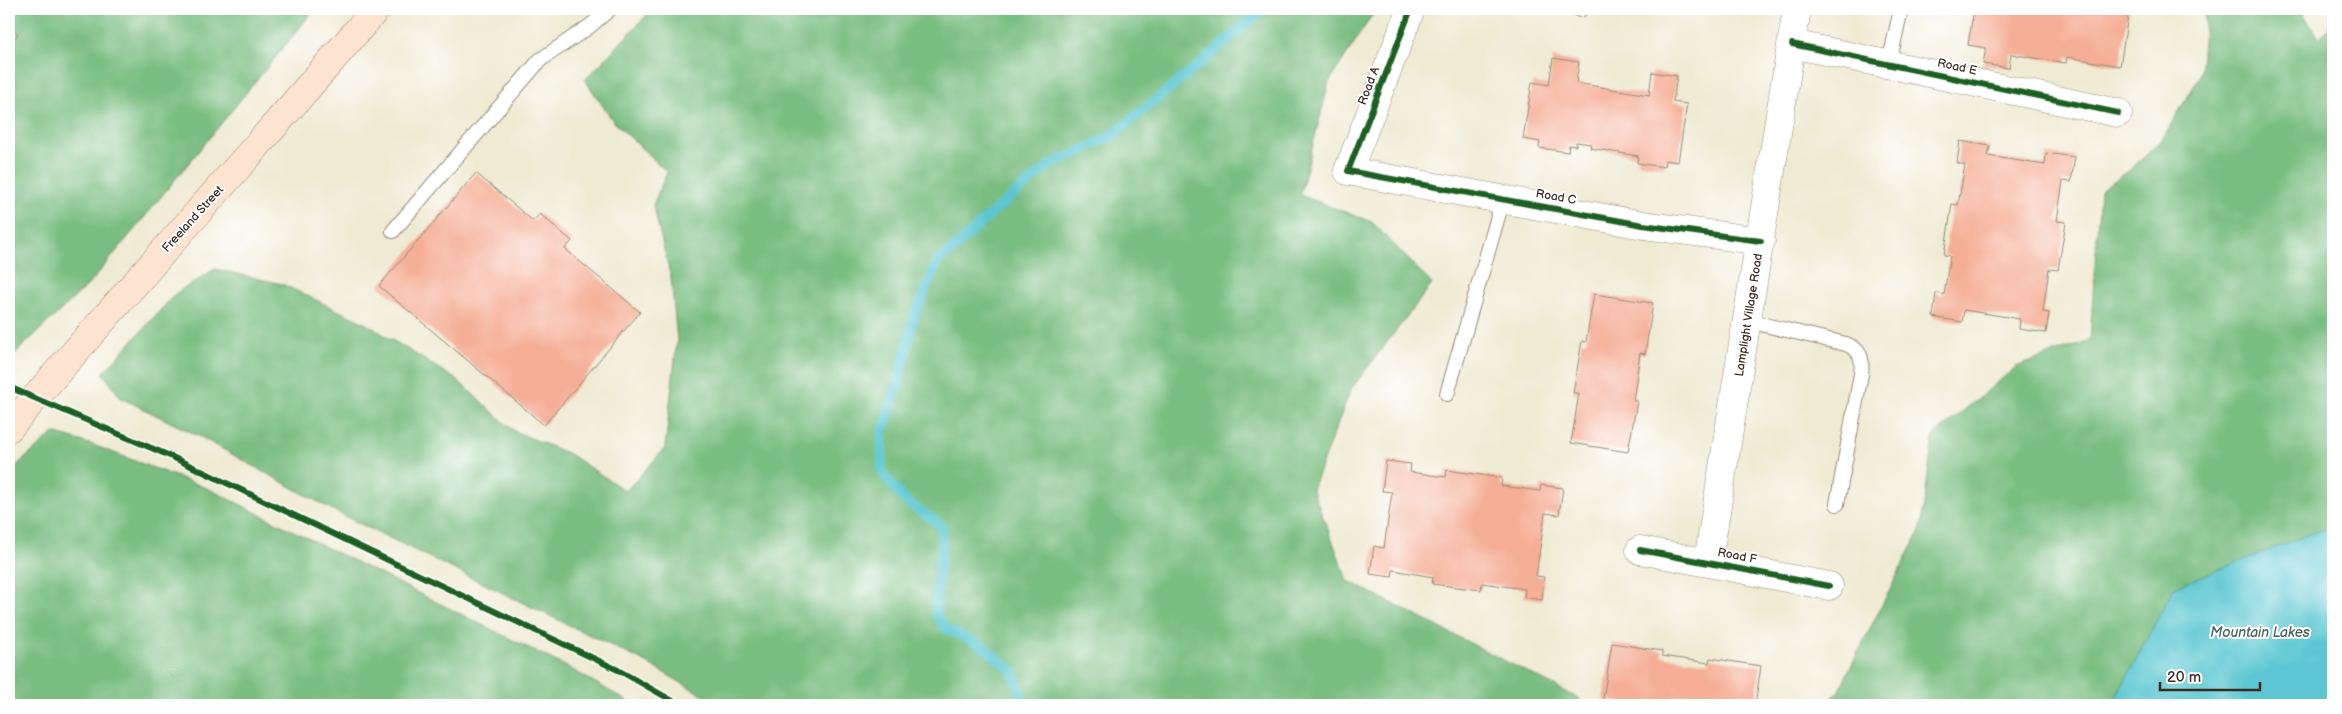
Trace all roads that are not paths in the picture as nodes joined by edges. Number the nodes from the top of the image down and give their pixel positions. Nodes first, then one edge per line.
1 (376, 9) edge
2 (610, 9) edge
3 (1411, 9) edge
4 (1797, 9) edge
5 (1901, 9) edge
6 (1792, 44) junction
7 (1889, 64) junction
8 (2118, 113) dead end
9 (1348, 171) joint
10 (1503, 199) junction
11 (393, 231) dead end
12 (1761, 241) junction
13 (1748, 321) junction
14 (1447, 394) dead end
15 (9, 428) edge
16 (1837, 504) dead end
17 (1640, 550) dead end
18 (1708, 562) junction
19 (1829, 586) dead end

1 - 15 main road, Freeland Street
2 - 11 lane
3 - 9 street, Road A
4 - 6 street, Lamplight Village Road
5 - 7 lane
6 - 7 street, Road E
6 - 12 street, Lamplight Village Road
7 - 8 street, Road E
9 - 10 street, Road C
10 - 12 street, Road C
10 - 14 lane
12 - 13 street, Lamplight Village Road
13 - 16 lane
13 - 18 street, Lamplight Village Road
17 - 18 street, Road F
18 - 19 street, Road F

